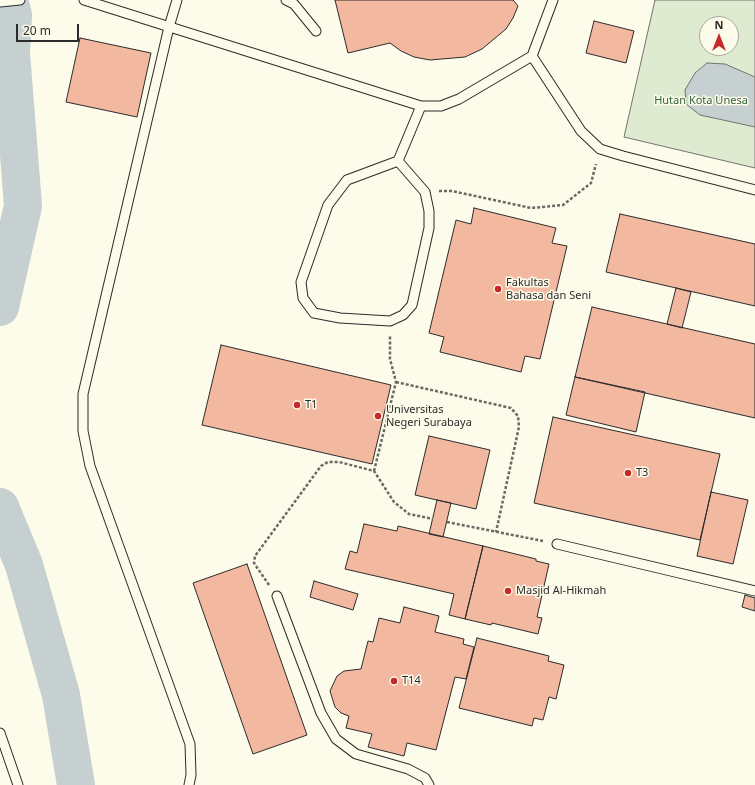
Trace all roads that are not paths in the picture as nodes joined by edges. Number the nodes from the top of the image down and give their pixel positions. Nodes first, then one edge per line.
1 (20, 0) edge
2 (84, 0) edge
3 (178, 0) edge
4 (286, 0) edge
5 (553, 0) edge
6 (0, 2) edge
7 (169, 27) junction
8 (316, 31) dead end
9 (532, 56) junction
10 (421, 106) junction
11 (398, 161) junction
12 (755, 190) edge
13 (557, 544) road end
14 (755, 591) edge
15 (277, 596) road end
16 (0, 732) edge
17 (18, 785) edge
18 (189, 785) edge
19 (428, 785) edge

1 - 6 lane
2 - 7 lane
3 - 7 lane
4 - 8 lane
5 - 9 lane
7 - 10 lane
7 - 18 lane
9 - 10 lane
9 - 12 lane
10 - 11 lane
11 - 11 lane
13 - 14 lane
15 - 19 lane
16 - 17 lane

